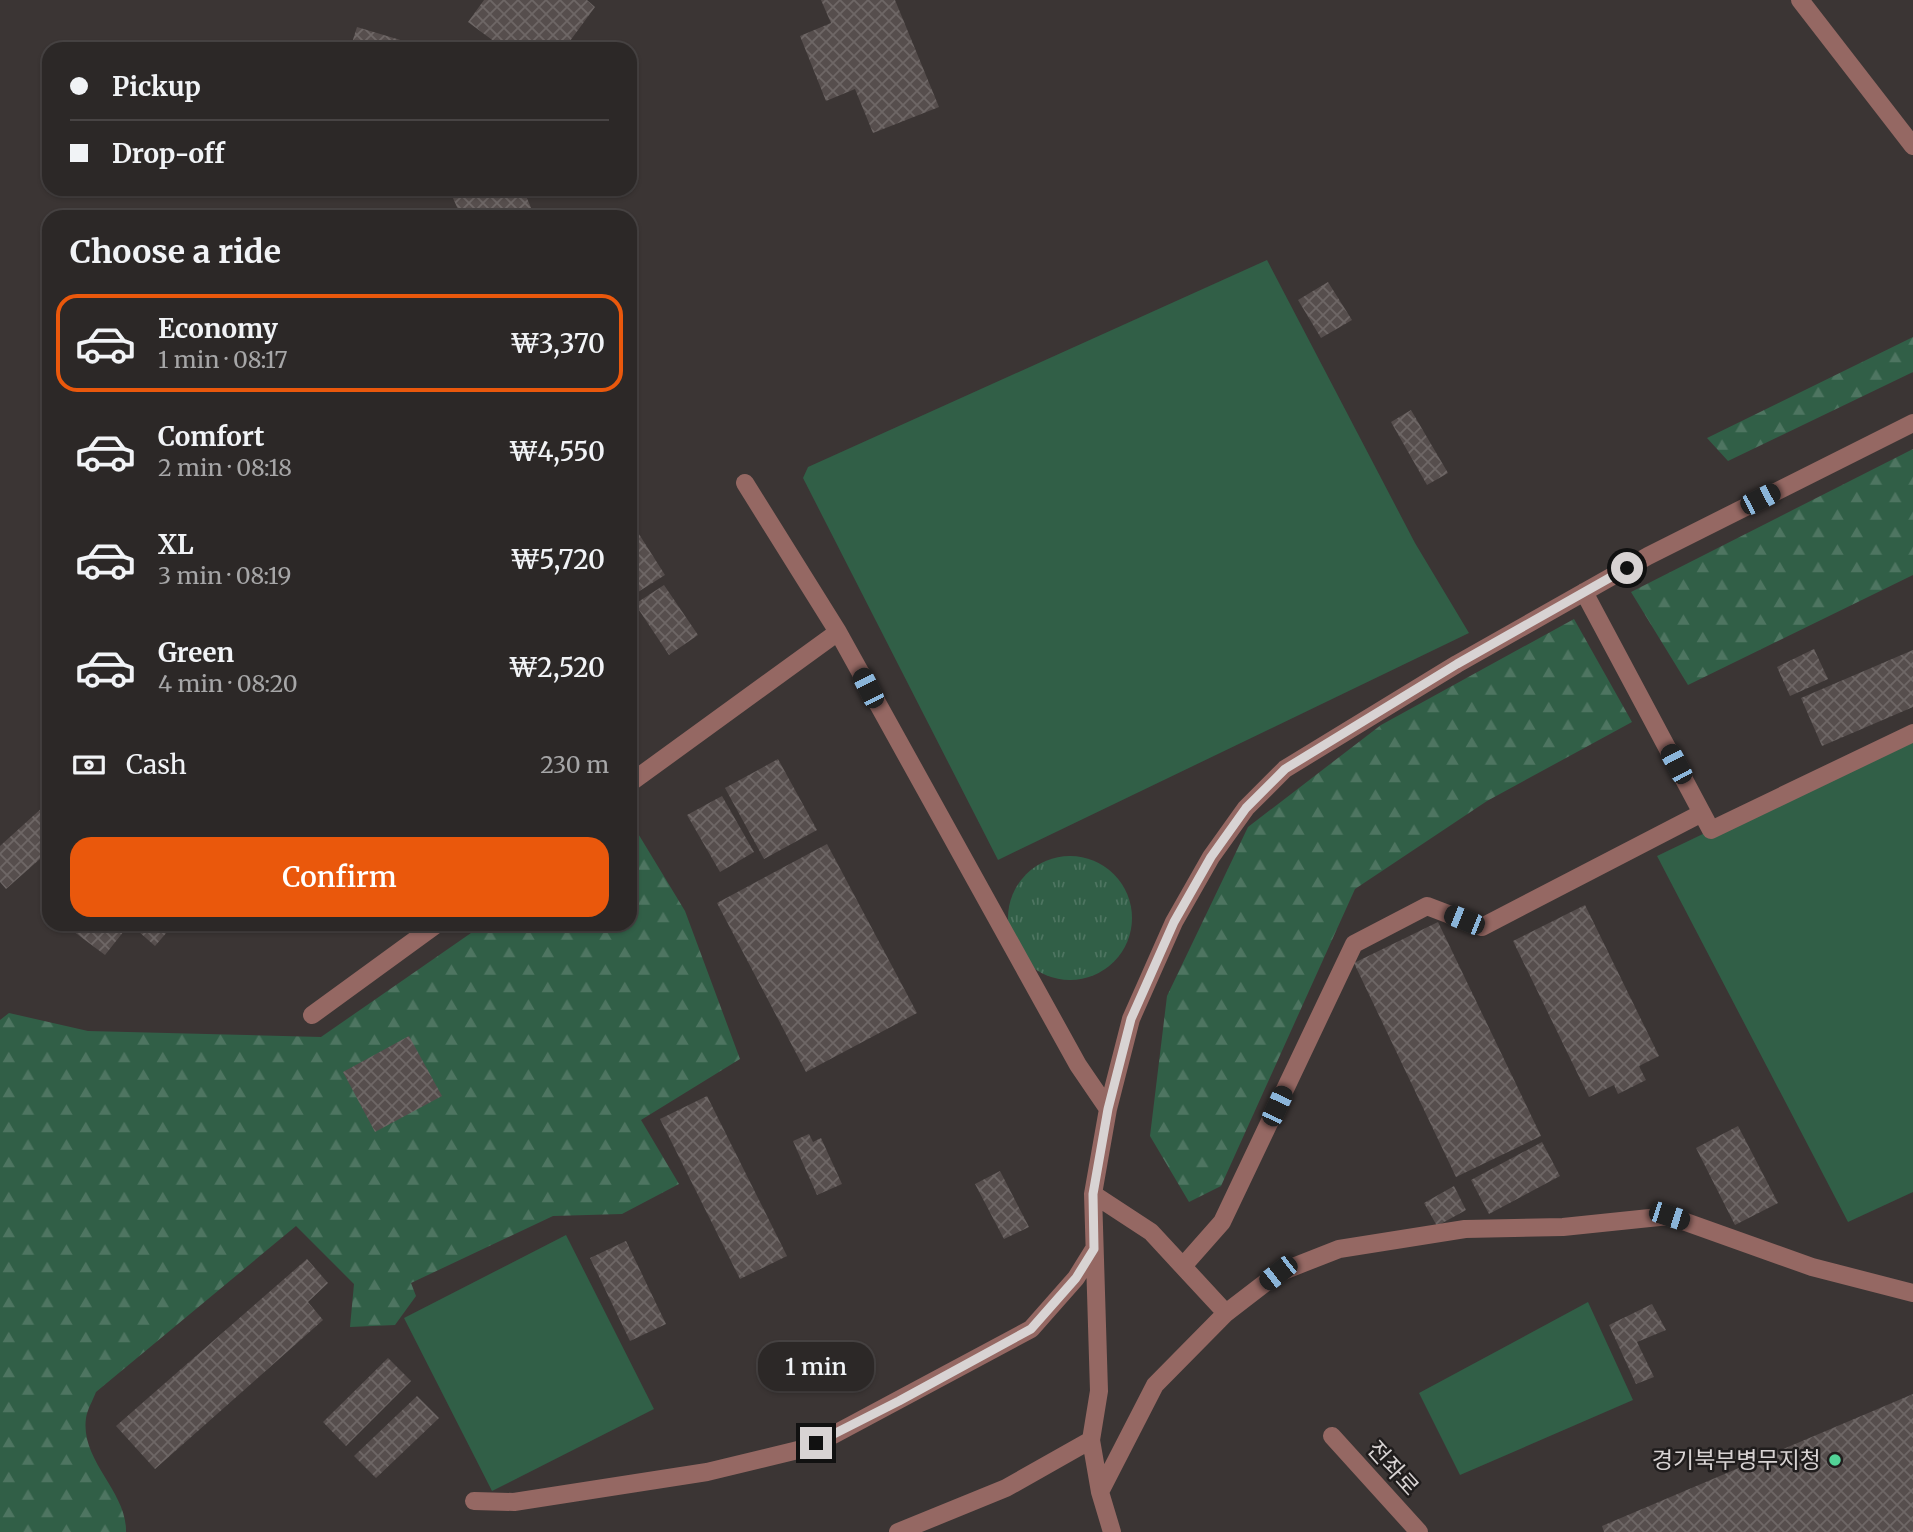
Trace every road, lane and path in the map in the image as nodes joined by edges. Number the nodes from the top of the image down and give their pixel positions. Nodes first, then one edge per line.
1 (1800, 0) edge
2 (1913, 146) edge
3 (1913, 423) edge
4 (744, 483) dead end
5 (1584, 592) junction
6 (838, 632) junction
7 (1913, 733) edge
8 (637, 778) edge
9 (1702, 813) junction
10 (427, 931) edge
11 (312, 1015) dead end
12 (1108, 1109) junction
13 (1093, 1194) junction
14 (1094, 1249) junction
15 (1184, 1265) junction
16 (1913, 1293) edge
17 (1226, 1313) junction
18 (1332, 1436) dead end
19 (1091, 1440) junction
20 (1100, 1492) junction
21 (474, 1501) dead end
22 (898, 1532) edge
23 (1112, 1532) edge
24 (1419, 1532) edge

1 - 2 street
3 - 5 street
4 - 6 street
5 - 9 street
5 - 12 street
6 - 8 street
6 - 12 street
7 - 9 street
9 - 15 street
10 - 11 street
12 - 13 street
13 - 14 street
13 - 15 street
14 - 19 street
14 - 21 street
15 - 17 street
16 - 17 street
17 - 20 street
18 - 24 street, 전좌로
19 - 20 street
19 - 22 street
20 - 23 street

